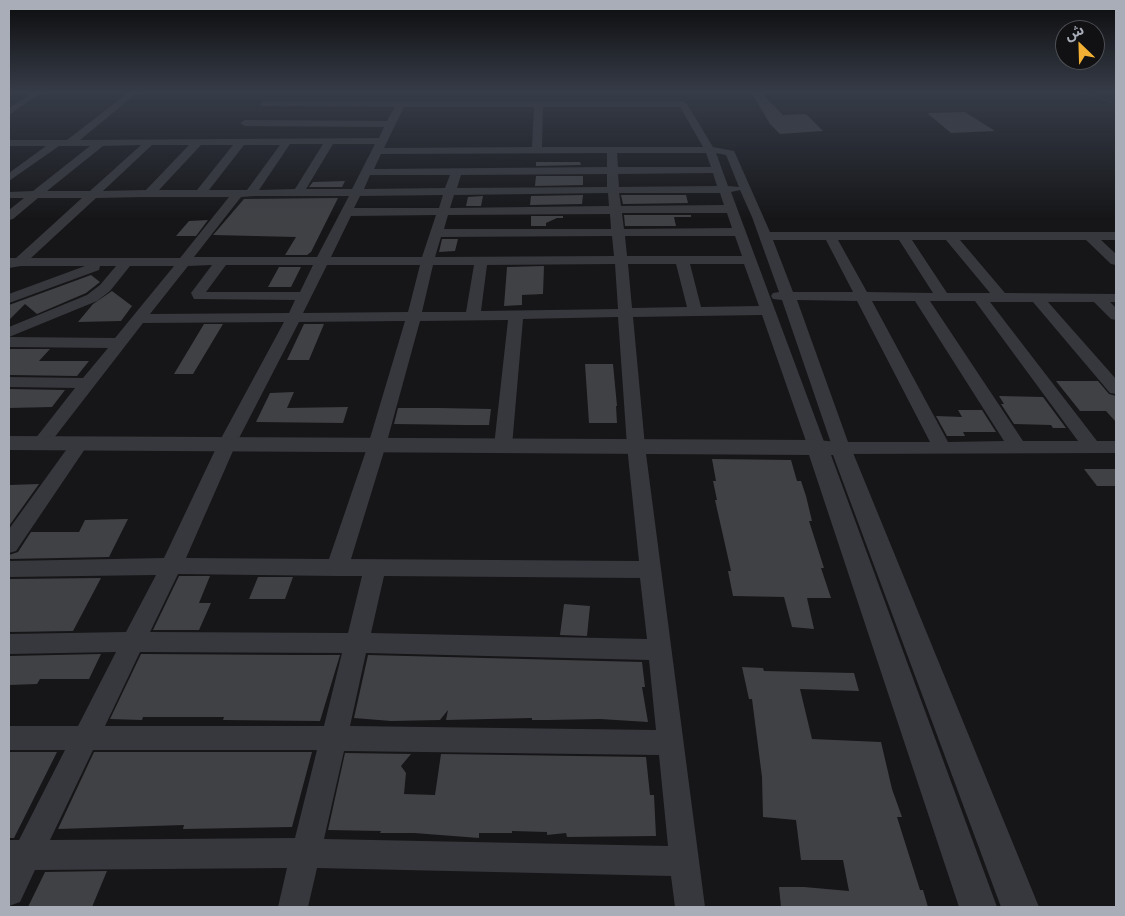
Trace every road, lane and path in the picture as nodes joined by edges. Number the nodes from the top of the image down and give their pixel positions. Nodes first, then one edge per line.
1 (80, 135) edge
2 (234, 135) edge
3 (346, 135) edge
4 (385, 135) edge
5 (538, 135) edge
6 (702, 135) edge
7 (383, 139) junction
8 (286, 142) junction
9 (330, 142) junction
10 (9, 143) edge
11 (56, 143) junction
12 (69, 143) junction
13 (100, 143) junction
14 (149, 143) junction
15 (197, 143) junction
16 (227, 143) junction
17 (240, 143) junction
18 (537, 150) junction
19 (612, 150) junction
20 (710, 150) junction
21 (718, 170) junction
22 (530, 171) junction
23 (368, 172) junction
24 (456, 172) junction
25 (9, 178) edge
26 (612, 180) junction
27 (723, 189) junction
28 (449, 190) junction
29 (529, 190) junction
30 (747, 190) junction
31 (357, 192) junction
32 (298, 193) junction
33 (94, 194) junction
34 (148, 194) junction
35 (200, 194) junction
36 (244, 194) junction
37 (9, 195) edge
38 (35, 195) junction
39 (731, 209) junction
40 (616, 210) junction
41 (443, 211) junction
42 (526, 211) junction
43 (347, 212) junction
44 (9, 216) edge
45 (437, 232) junction
46 (619, 232) junction
47 (739, 232) junction
48 (764, 236) junction
49 (830, 236) junction
50 (903, 236) junction
51 (950, 236) junction
52 (1089, 236) junction
53 (1116, 236) edge
54 (523, 247) junction
55 (621, 260) junction
56 (682, 260) junction
57 (749, 260) junction
58 (1116, 261) edge
59 (105, 262) junction
60 (126, 262) junction
61 (183, 262) junction
62 (222, 262) junction
63 (427, 262) junction
64 (481, 262) junction
65 (322, 263) junction
66 (12, 264) edge
67 (305, 296) junction
68 (762, 296) junction
69 (788, 296) junction
70 (861, 297) junction
71 (920, 297) junction
72 (943, 297) junction
73 (979, 297) junction
74 (1001, 297) junction
75 (1036, 298) junction
76 (1098, 298) junction
77 (1116, 298) edge
78 (9, 299) edge
79 (767, 310) junction
80 (694, 311) junction
81 (626, 313) junction
82 (516, 315) junction
83 (414, 316) junction
84 (473, 316) junction
85 (1116, 316) edge
86 (294, 317) junction
87 (137, 319) junction
88 (9, 332) edge
89 (9, 342) edge
90 (119, 343) junction
91 (9, 382) edge
92 (88, 383) junction
93 (1116, 390) edge
94 (9, 443) edge
95 (41, 443) junction
96 (80, 443) junction
97 (227, 444) junction
98 (377, 445) junction
99 (503, 446) junction
100 (636, 446) junction
101 (829, 447) junction
102 (942, 447) junction
103 (1017, 447) junction
104 (1092, 447) junction
105 (1116, 447) edge
106 (9, 545) edge
107 (171, 566) junction
108 (338, 568) junction
109 (375, 568) junction
110 (9, 569) edge
111 (652, 570) junction
112 (132, 642) junction
113 (358, 643) junction
114 (9, 644) edge
115 (659, 650) junction
116 (9, 738) edge
117 (85, 738) junction
118 (336, 738) junction
119 (670, 743) junction
120 (307, 853) junction
121 (18, 855) edge
122 (685, 861) junction
123 (9, 891) edge
124 (293, 907) edge
125 (690, 907) edge
126 (978, 907) edge
127 (1020, 907) edge

1 - 12 street
2 - 16 street
3 - 7 street
4 - 7 street
5 - 18 street
6 - 20 street
7 - 9 street
7 - 18 street
7 - 23 street
8 - 9 street
8 - 17 street
8 - 36 street
9 - 32 street
10 - 11 street
11 - 12 street
11 - 25 street
12 - 13 street
13 - 14 street
13 - 38 street
14 - 15 street
14 - 33 street
15 - 16 street
15 - 34 street
16 - 17 street
17 - 35 street
18 - 19 street
19 - 20 street
19 - 26 street
20 - 21 street
20 - 30 street
21 - 26 street
21 - 27 street
22 - 24 street
22 - 26 street
22 - 29 street
23 - 24 street
23 - 31 street
24 - 28 street
26 - 27 street
26 - 29 street
26 - 40 street
27 - 30 street
27 - 39 street
28 - 29 street
28 - 31 street
28 - 41 street
29 - 42 street
30 - 48 street
31 - 32 street
31 - 43 street
32 - 36 street
33 - 34 street
33 - 38 street
33 - 66 street
34 - 35 street
35 - 36 street
36 - 61 street
37 - 38 street
38 - 44 street
39 - 40 street
39 - 47 street
40 - 42 street
40 - 46 street
41 - 42 street
41 - 43 street
41 - 45 street
42 - 54 street
43 - 65 street
45 - 54 street
45 - 63 street
46 - 47 street
46 - 54 street
46 - 55 street
47 - 57 street
48 - 49 street
48 - 69 street
49 - 50 street
49 - 70 street
50 - 51 street
50 - 72 street
51 - 52 street
51 - 74 street
52 - 53 street
52 - 58 street
54 - 55 street
54 - 64 street
55 - 56 street
55 - 81 street
56 - 57 street
56 - 80 street
57 - 68 street
59 - 60 street
59 - 66 street
59 - 78 street
60 - 61 street
60 - 88 street
61 - 62 street
61 - 87 street
62 - 65 street
62 - 67 street
63 - 64 street
63 - 65 street
63 - 83 street
64 - 84 street
65 - 67 street
67 - 86 street
68 - 69 street
68 - 79 street
69 - 70 street
69 - 101 street
70 - 71 street
70 - 102 street
71 - 72 street
71 - 103 street
72 - 73 street
73 - 74 street
73 - 104 street
74 - 75 street
75 - 76 street
75 - 93 street
76 - 77 street
76 - 85 street
79 - 80 street
79 - 101 street
80 - 81 street
81 - 82 street
81 - 100 street
82 - 84 street
82 - 99 street
83 - 84 street
83 - 86 street
83 - 98 street
86 - 87 street
86 - 97 street
87 - 90 street
89 - 90 street
90 - 92 street
91 - 92 street
92 - 95 street
94 - 95 street
95 - 96 street
96 - 97 street
96 - 106 street
97 - 98 street
97 - 107 street
98 - 99 street
98 - 108 street
99 - 100 street
100 - 101 street
100 - 111 street
101 - 102 street
101 - 126 street
101 - 127 street
102 - 103 street
103 - 104 street
104 - 105 street
107 - 108 street
107 - 110 street
107 - 112 street
108 - 109 street
109 - 111 street
109 - 113 street
111 - 115 street
112 - 113 street
112 - 114 street
112 - 117 street
113 - 115 street
113 - 118 street
115 - 119 street
116 - 117 street
117 - 118 street
117 - 121 street
118 - 119 street
118 - 120 street
119 - 122 street
120 - 121 street
120 - 122 street
120 - 124 street
121 - 123 street
122 - 125 street

